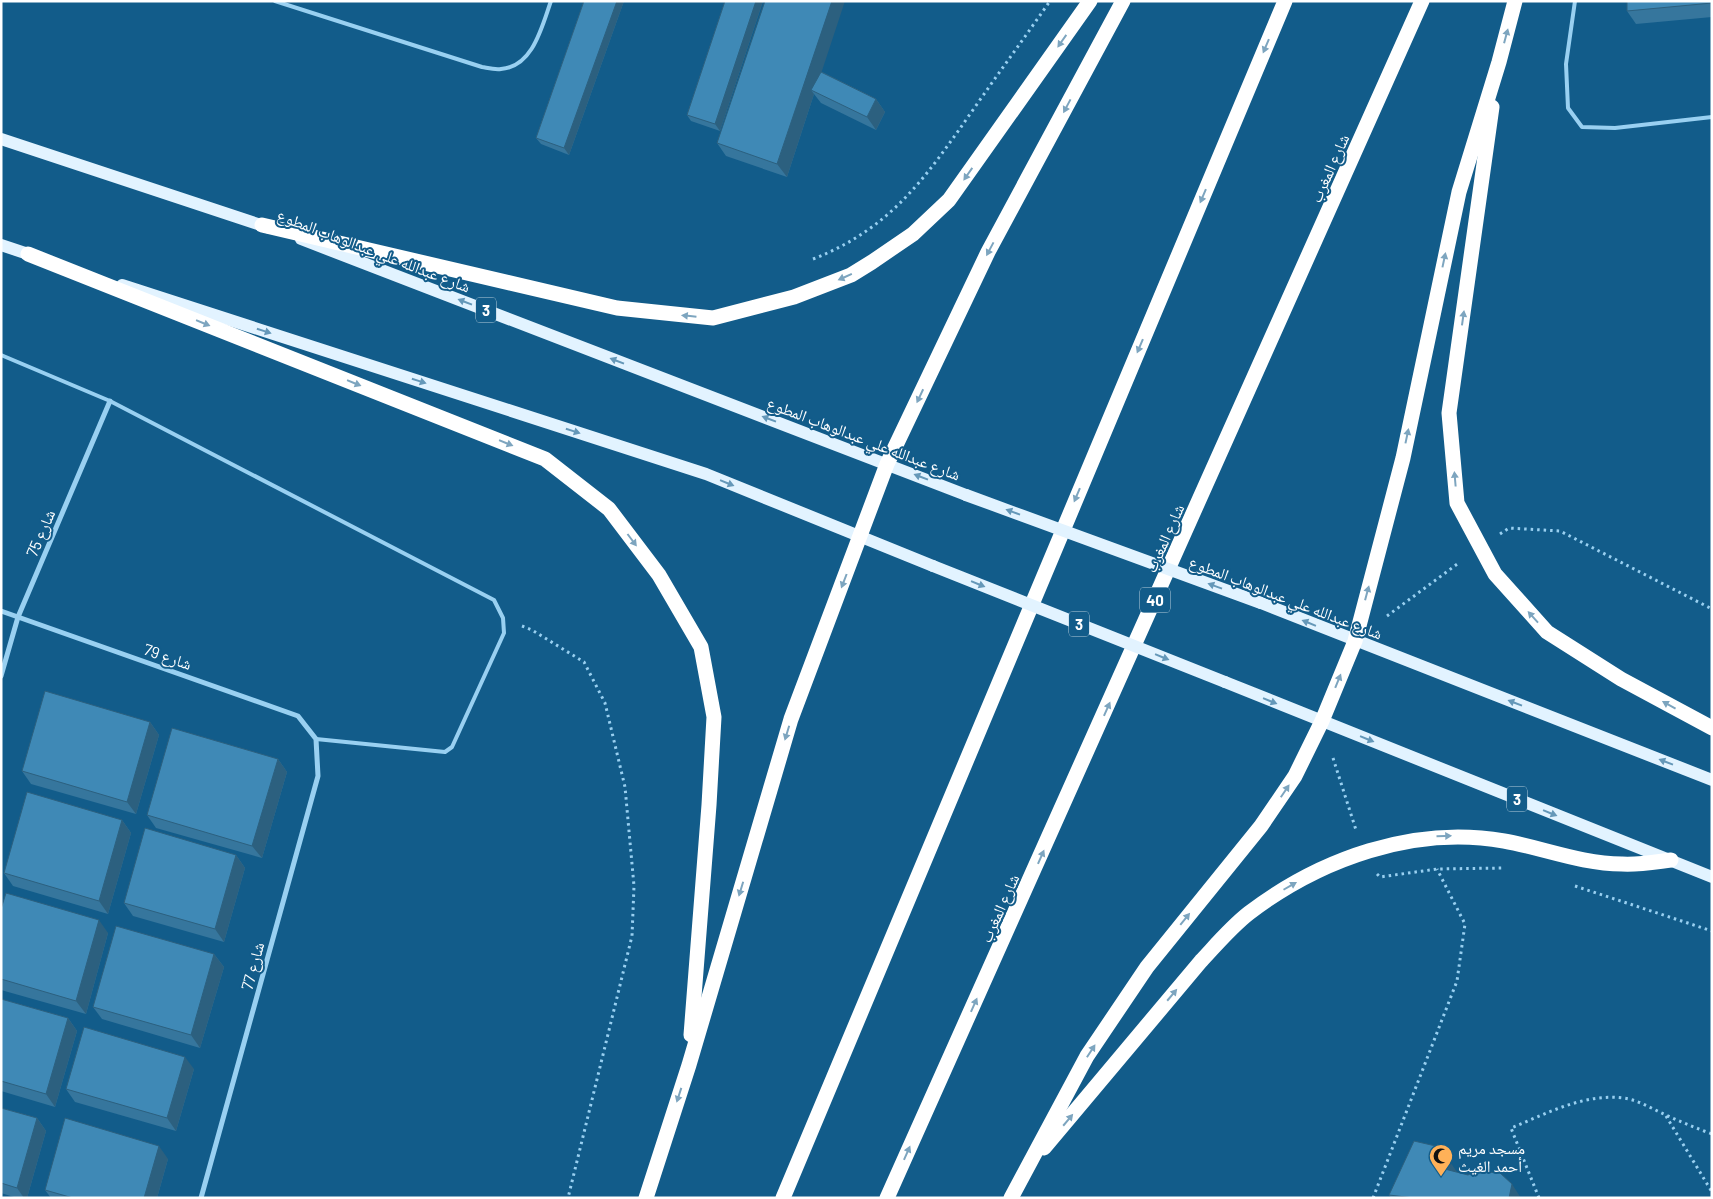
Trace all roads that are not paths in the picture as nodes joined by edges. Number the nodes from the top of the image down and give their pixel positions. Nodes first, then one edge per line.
1 (275, 1) edge
2 (551, 1) edge
3 (1090, 1) edge
4 (1123, 1) edge
5 (1285, 1) edge
6 (1422, 1) edge
7 (1515, 1) edge
8 (1575, 1) edge
9 (1499, 62) junction
10 (1712, 117) edge
11 (1, 139) edge
12 (262, 225) junction
13 (1, 245) edge
14 (28, 254) junction
15 (1, 355) edge
16 (110, 401) junction
17 (887, 464) junction
18 (861, 535) junction
19 (1, 611) edge
20 (18, 616) junction
21 (1355, 641) junction
22 (1, 676) edge
23 (1322, 721) junction
24 (1712, 728) edge
25 (316, 739) junction
26 (1712, 780) edge
27 (1671, 860) junction
28 (1712, 877) edge
29 (689, 1065) junction
30 (1025, 1171) junction
31 (201, 1198) edge
32 (646, 1198) edge
33 (783, 1198) edge
34 (887, 1198) edge
35 (1011, 1198) edge

1 - 2 lane
3 -> 12 highway
4 -> 17 highway
5 -> 33 highway
34 -> 6 highway, شارع المغرب / 40
9 -> 7 highway
8 - 10 lane
21 -> 9 highway
24 -> 9 highway
11 - 12 main road, شارع عبدالله علي عبدالوهاب المطوع / 3
17 -> 12 main road, شارع عبدالله علي عبدالوهاب المطوع / 3
13 - 14 main road, 3
14 -> 18 main road, 3
14 -> 29 highway
15 - 16 lane
16 - 20 street, شارع 75
16 - 25 lane
17 - 18 highway
21 -> 17 main road, شارع عبدالله علي عبدالوهاب المطوع / 3, bridge
18 -> 23 main road, 3, bridge
18 -> 29 highway
19 - 20 street, شارع 79
20 - 22 street, شارع 75
20 - 25 street, شارع 79
23 -> 21 highway
26 -> 21 main road, شارع عبدالله علي عبدالوهاب المطوع / 3
23 -> 27 main road, 3
30 -> 23 highway
25 - 31 street, شارع 77
27 - 28 main road, 3
30 -> 27 highway
29 -> 32 highway
30 - 35 highway

